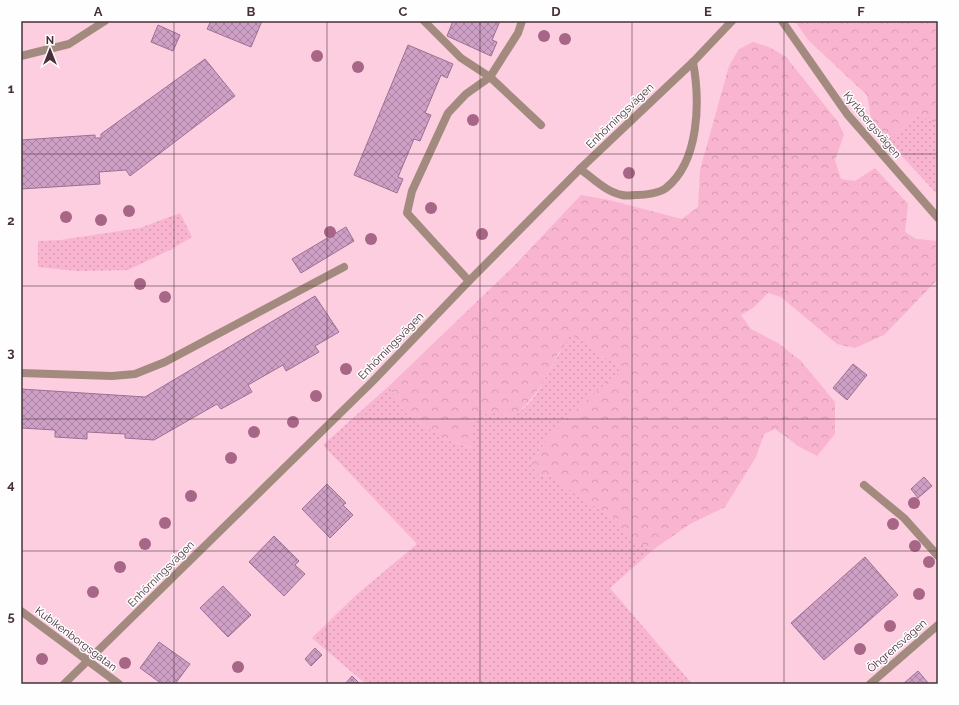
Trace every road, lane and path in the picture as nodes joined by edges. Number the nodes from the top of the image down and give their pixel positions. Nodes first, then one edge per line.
1 (105, 21) edge
2 (424, 21) edge
3 (522, 21) edge
4 (732, 21) edge
5 (782, 21) edge
6 (21, 56) edge
7 (693, 62) junction
8 (490, 77) junction
9 (541, 125) dead end
10 (580, 169) junction
11 (938, 218) edge
12 (344, 267) dead end
13 (468, 281) junction
14 (21, 372) edge
15 (864, 485) dead end
16 (938, 556) edge
17 (21, 611) edge
18 (938, 625) edge
19 (89, 661) junction
20 (64, 684) edge
21 (119, 684) edge
22 (870, 684) edge

1 - 6 street
2 - 8 street
3 - 8 street
4 - 7 street, Enhörningsvägen
5 - 11 street, Kyrkbergsvägen
7 - 10 street, Enhörningsvägen
7 - 10 street
8 - 9 street
8 - 13 street
10 - 13 street, Enhörningsvägen
12 - 14 street
13 - 19 street, Enhörningsvägen
15 - 16 street
17 - 19 street, Kubikenborgsgatan
18 - 22 street, Öhgrensvägen
19 - 20 street, Enhörningsvägen
19 - 21 street, Kubikenborgsgatan

